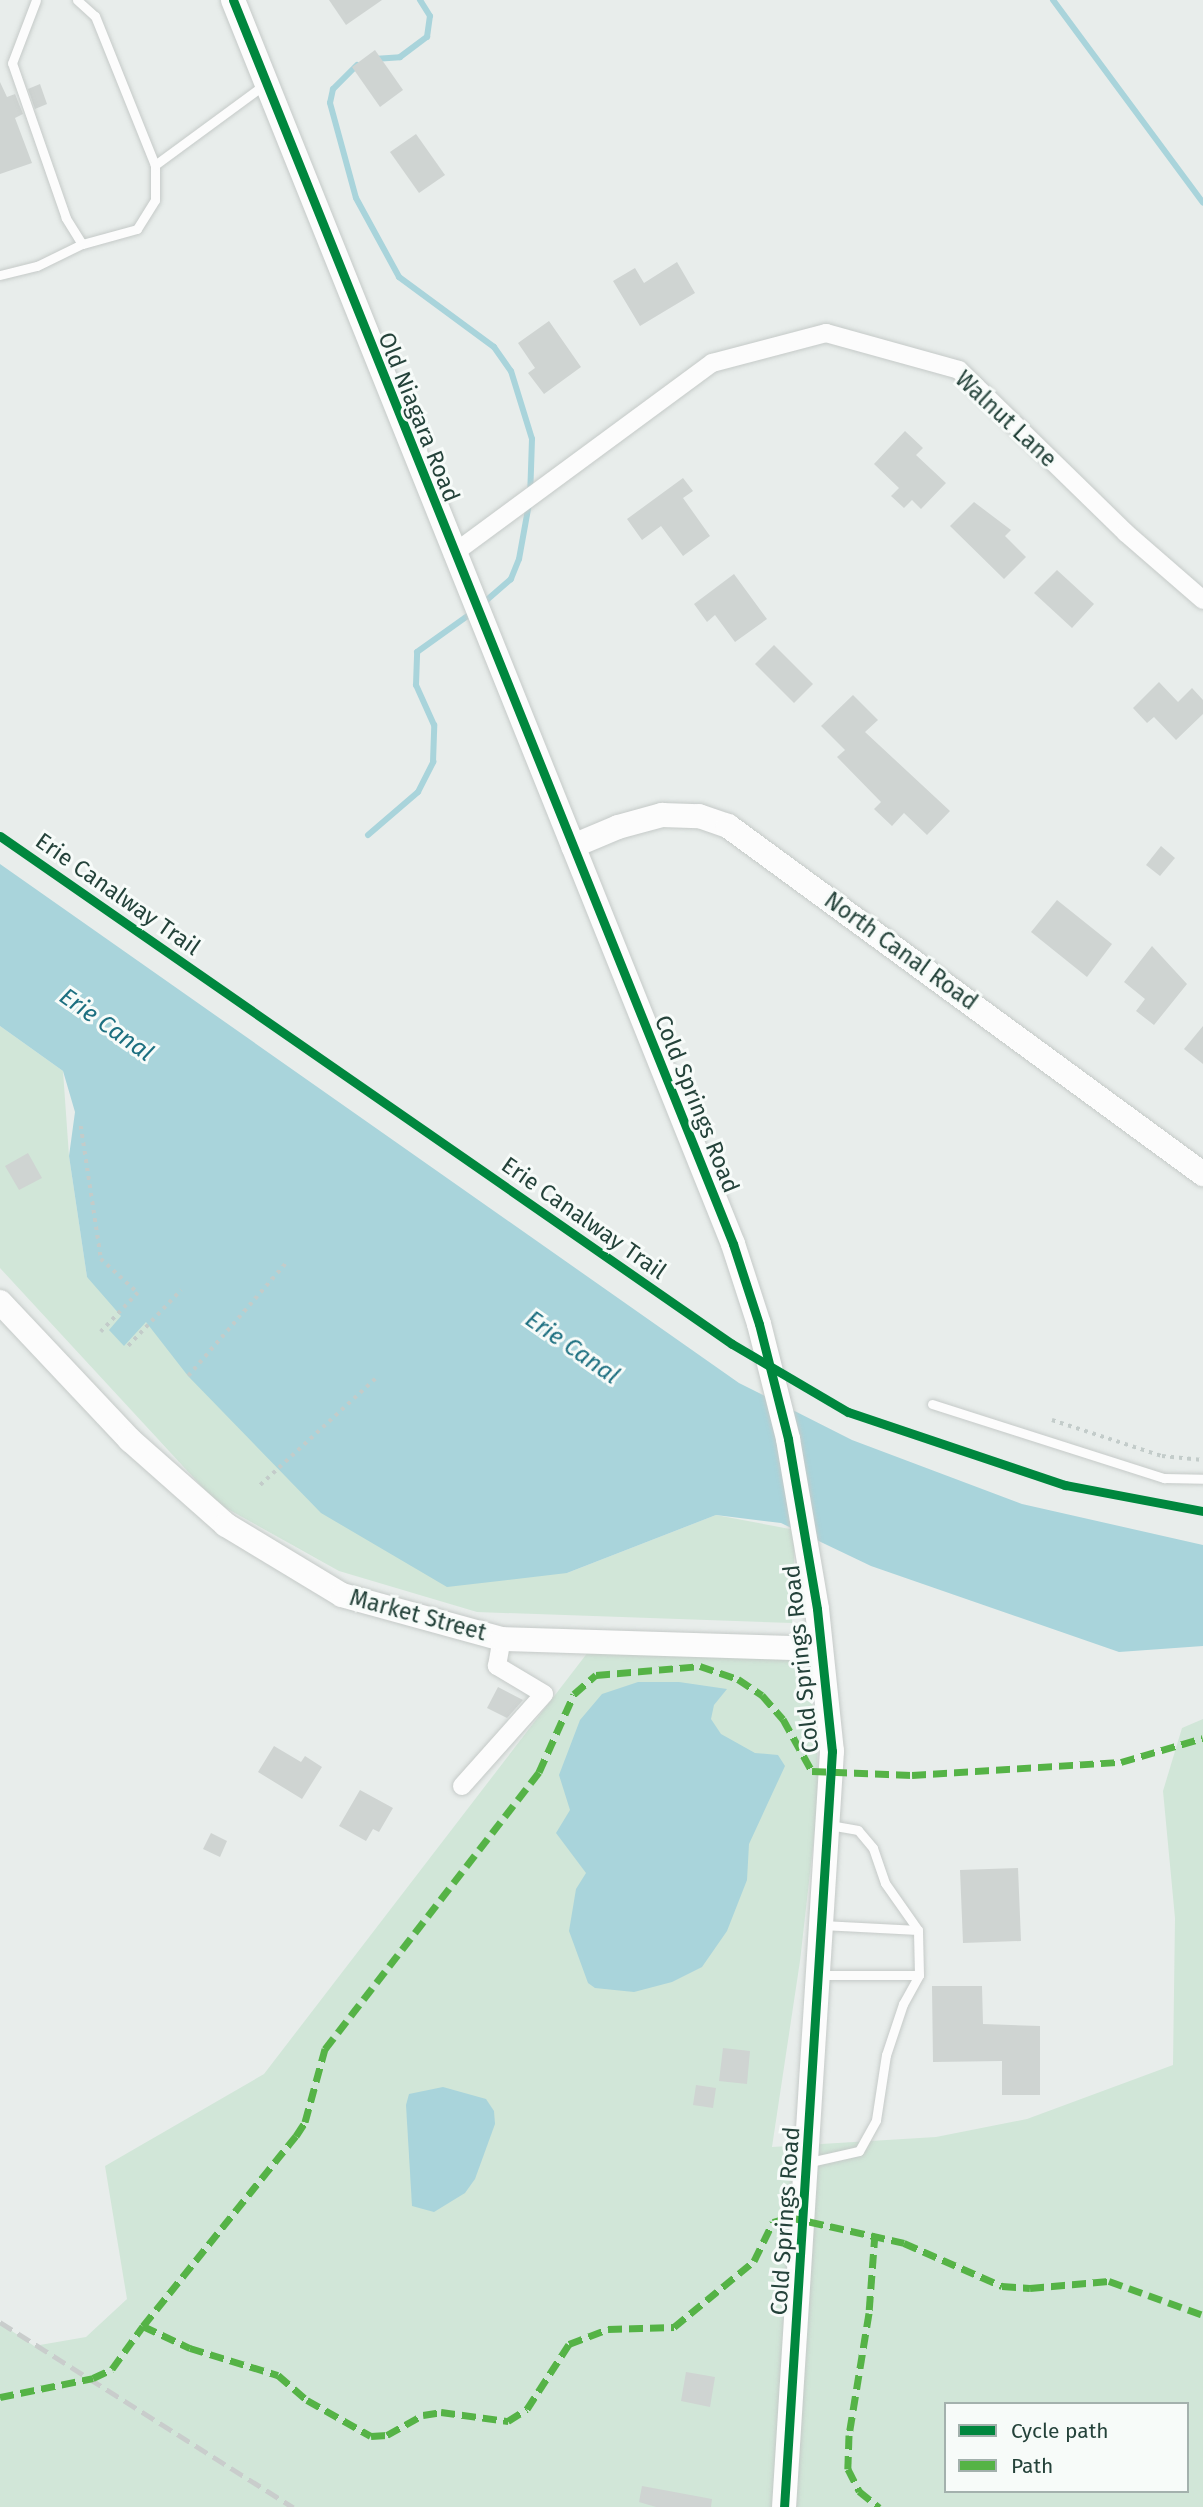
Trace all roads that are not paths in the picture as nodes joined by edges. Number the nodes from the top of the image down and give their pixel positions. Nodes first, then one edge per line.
1 (36, 0) edge
2 (77, 0) edge
3 (233, 0) edge
4 (266, 84) junction
5 (155, 165) junction
6 (82, 244) junction
7 (0, 275) edge
8 (453, 554) junction
9 (1203, 600) edge
10 (573, 846) junction
11 (1203, 1174) edge
12 (0, 1302) edge
13 (932, 1404) dead end
14 (1203, 1479) edge
15 (502, 1639) junction
16 (820, 1649) junction
17 (462, 1786) dead end
18 (827, 1825) junction
19 (822, 1925) junction
20 (918, 1930) junction
21 (819, 1975) junction
22 (919, 1975) junction
23 (808, 2162) junction
24 (784, 2507) edge

1 - 6 lane
2 - 5 lane
3 - 4 street, Old Niagara Road
4 - 5 lane
4 - 8 street, Old Niagara Road
5 - 6 lane
6 - 7 lane
8 - 9 street, Walnut Lane
8 - 10 street, Old Niagara Road
10 - 11 street, North Canal Road
10 - 16 street, Cold Springs Road
12 - 15 street, Market Street
13 - 14 lane
15 - 16 street, Market Street
15 - 17 street
16 - 18 street, Cold Springs Road
18 - 19 street, Cold Springs Road
18 - 20 lane
19 - 20 lane
19 - 21 street, Cold Springs Road
20 - 22 lane
21 - 22 lane
21 - 23 street, Cold Springs Road
22 - 23 lane
23 - 24 street, Cold Springs Road

